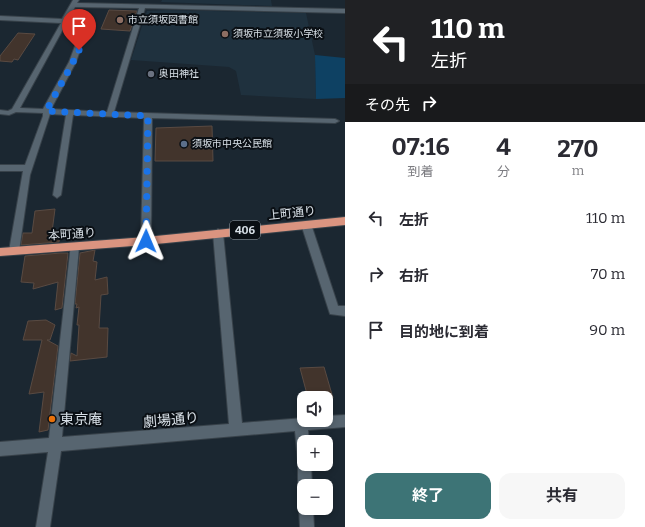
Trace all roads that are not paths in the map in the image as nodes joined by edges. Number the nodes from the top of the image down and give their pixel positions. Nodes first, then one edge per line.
1 (156, 0) edge
2 (75, 3) edge
3 (142, 8) junction
4 (154, 8) junction
5 (345, 11) edge
6 (0, 18) edge
7 (64, 21) junction
8 (84, 30) dead end
9 (15, 110) junction
10 (46, 111) junction
11 (0, 112) edge
12 (70, 112) junction
13 (110, 114) junction
14 (148, 116) junction
15 (335, 121) dead end
16 (0, 168) edge
17 (28, 168) junction
18 (57, 195) dead end
19 (345, 221) edge
20 (306, 224) junction
21 (218, 233) junction
22 (146, 241) junction
23 (74, 247) junction
24 (14, 251) junction
25 (0, 252) edge
26 (345, 311) edge
27 (345, 421) edge
28 (333, 422) edge
29 (297, 424) edge
30 (236, 430) junction
31 (55, 446) junction
32 (0, 449) edge
33 (306, 515) edge
34 (43, 527) edge
35 (307, 527) edge

1 - 4 street
2 - 3 street
2 - 7 street
3 - 4 street
3 - 13 street
4 - 5 street
6 - 7 street
7 - 9 street
8 - 10 street
9 - 10 street
9 - 11 street
10 - 12 street
10 - 17 street
12 - 13 street
12 - 18 street
13 - 14 street
14 - 15 street
14 - 22 street
16 - 17 street
17 - 24 street
19 - 20 highway, 上町通り / 406
20 - 21 highway, 上町通り / 406
20 - 26 street
21 - 22 highway, 上町通り / 406
21 - 30 street
22 - 23 highway, 本町通り / 406
23 - 24 highway, 本町通り / 406
23 - 31 street
24 - 25 highway, 本町通り / 406
27 - 28 street, 劇場通り
29 - 30 street, 劇場通り
30 - 31 street, 劇場通り
31 - 32 street, 劇場通り
31 - 34 street
33 - 35 street

